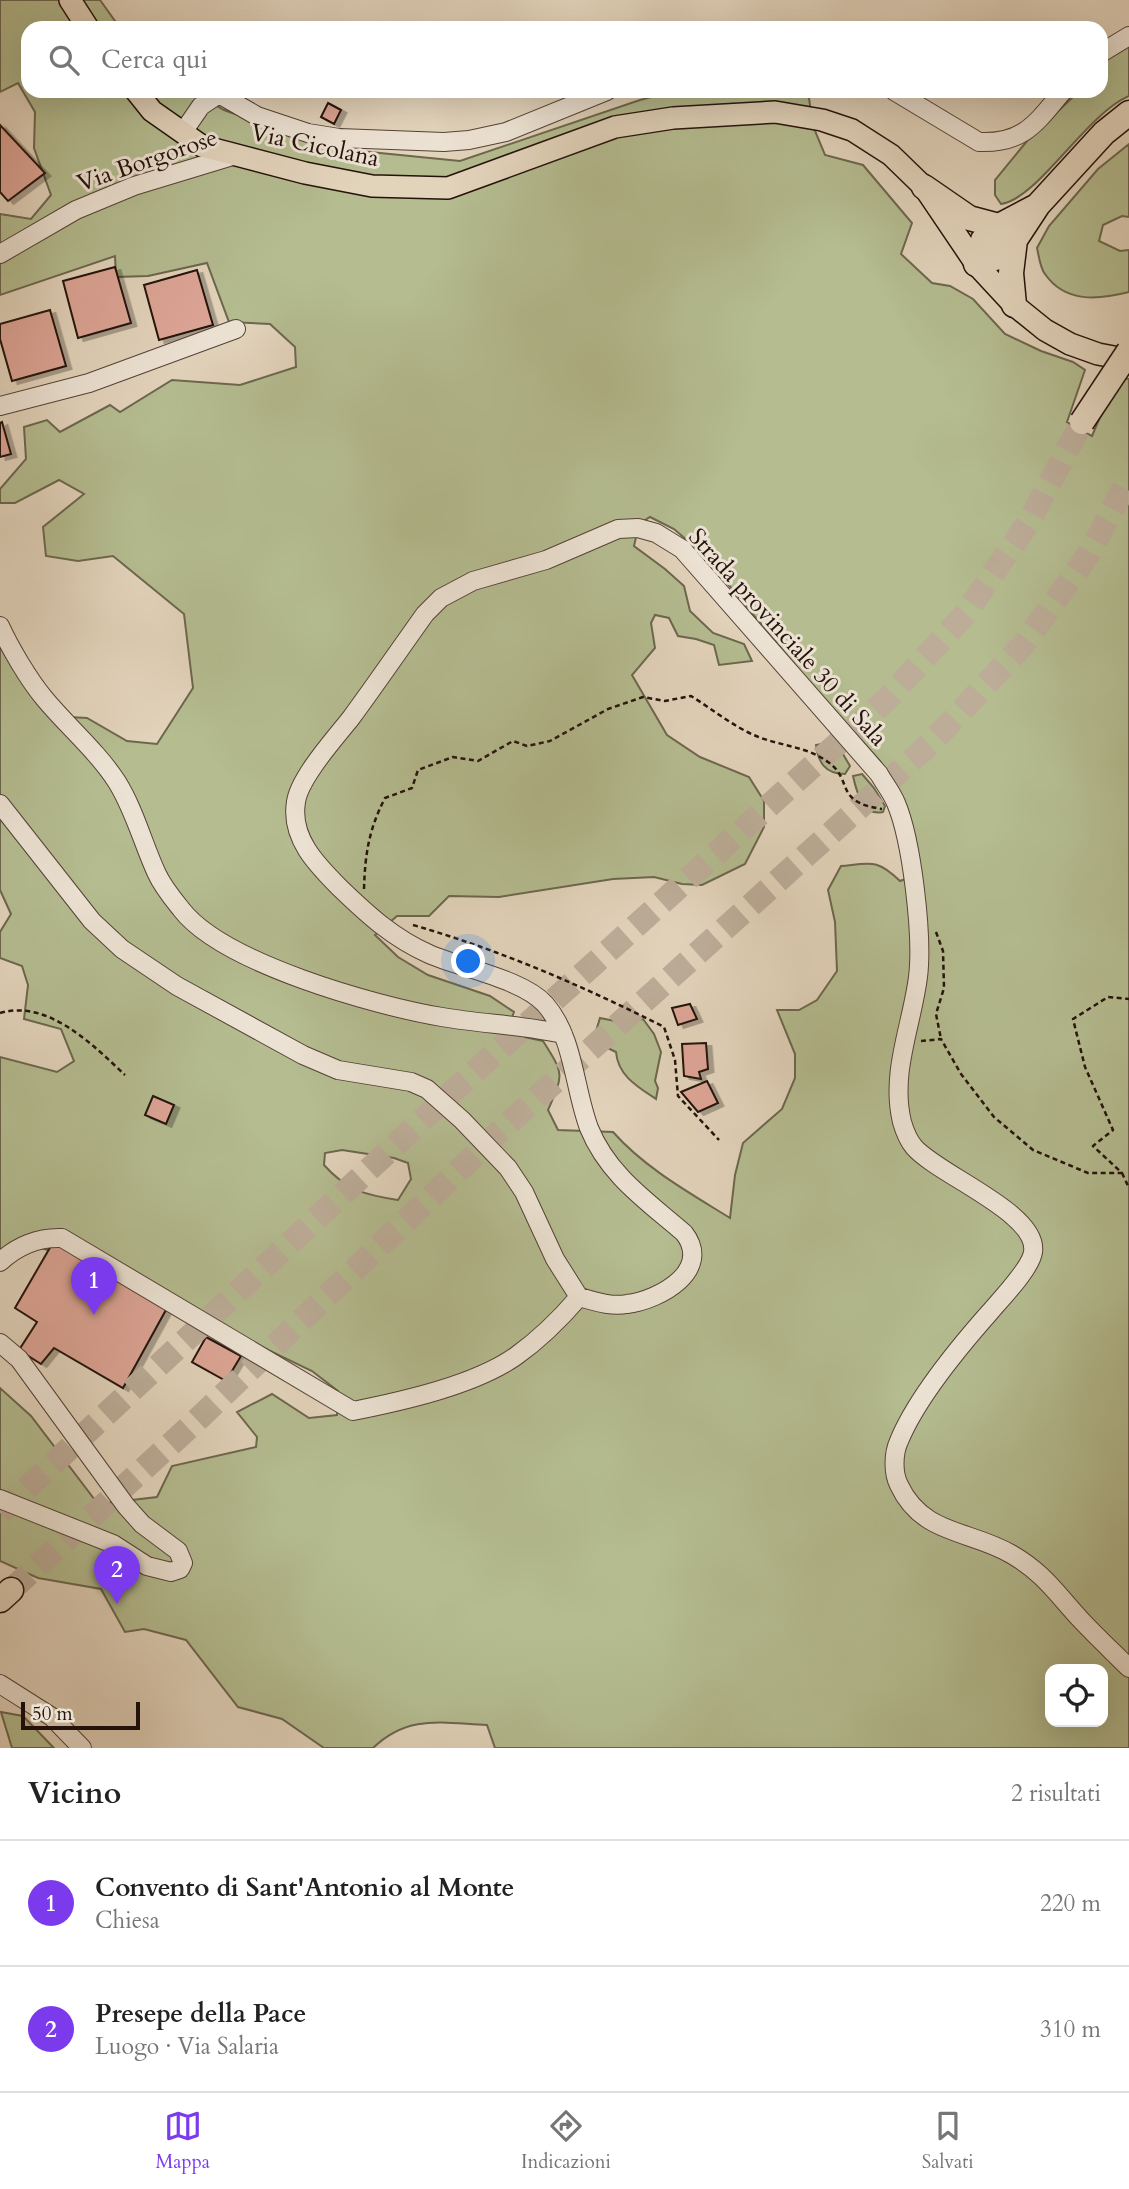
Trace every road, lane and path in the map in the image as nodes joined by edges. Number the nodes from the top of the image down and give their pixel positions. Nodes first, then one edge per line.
1 (71, 0) edge
2 (84, 21) edge
3 (1129, 36) edge
4 (1108, 49) edge
5 (142, 98) edge
6 (213, 98) edge
7 (226, 98) edge
8 (590, 98) edge
9 (906, 98) edge
10 (1057, 98) edge
11 (1129, 113) edge
12 (183, 132) junction
13 (236, 155) junction
14 (924, 187) junction
15 (1007, 233) junction
16 (0, 254) edge
17 (976, 264) junction
18 (1014, 305) junction
19 (236, 329) dead end
20 (1129, 351) edge
21 (1129, 360) edge
22 (0, 406) edge
23 (1082, 422) tunnel mouth
24 (0, 626) edge
25 (0, 804) edge
26 (901, 823) junction
27 (364, 911) junction
28 (404, 922) dead end
29 (1129, 999) edge
30 (0, 1013) edge
31 (563, 1034) junction
32 (904, 1042) junction
33 (125, 1075) dead end
34 (719, 1140) dead end
35 (1122, 1173) junction
36 (1129, 1188) edge
37 (0, 1262) edge
38 (579, 1297) junction
39 (0, 1343) edge
40 (0, 1499) edge
41 (1129, 1668) edge
42 (3, 1693) edge
43 (82, 1748) edge

1 - 2 main road
3 - 4 street
5 - 12 main road, Via Cicolana
6 - 12 street
7 - 8 street
9 - 10 street
11 - 15 highway
12 - 13 main road, Via Cicolana
13 - 14 main road, Via Cicolana
13 - 16 street, Via Borgorose
14 - 15 highway
14 - 17 main road, Via Cicolana
15 - 17 highway
15 - 18 highway
17 - 18 main road, Via Cicolana
18 - 21 main road, Via Cicolana
19 - 22 street
20 - 23 highway, bridge
24 - 31 street
25 - 38 street
26 - 27 path
26 - 27 street, Strada provinciale 30 di Sala
26 - 32 street, Strada provinciale 30 di Sala
27 - 31 street, Strada provinciale 30 di Sala
28 - 34 path
29 - 35 path
30 - 33 path
31 - 38 street, Strada provinciale 30 di Sala
32 - 35 path
32 - 41 street, Strada provinciale 30 di Sala
35 - 36 path
37 - 38 street
39 - 40 street
42 - 43 street

